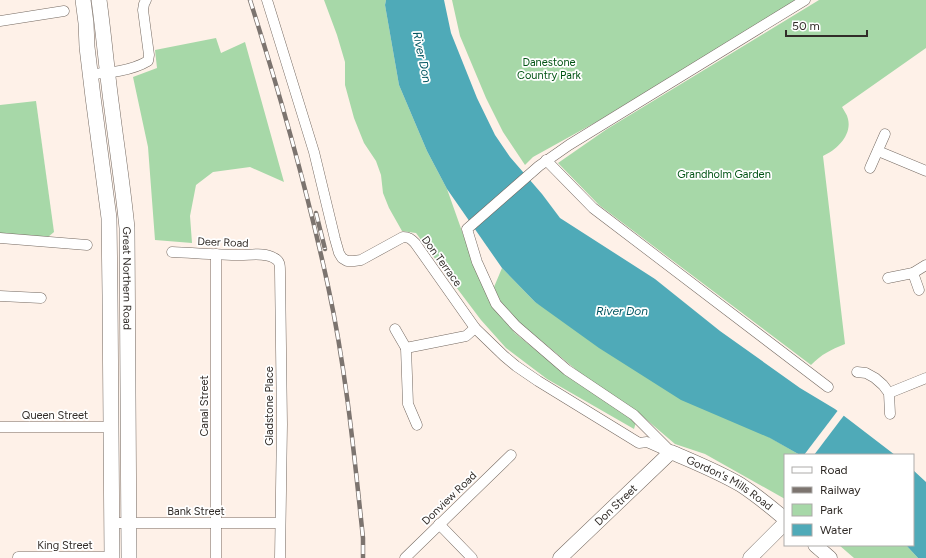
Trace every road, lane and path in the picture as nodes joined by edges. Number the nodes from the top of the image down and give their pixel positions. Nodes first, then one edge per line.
1 (83, 0) edge
2 (99, 0) edge
3 (146, 0) edge
4 (267, 0) edge
5 (805, 0) edge
6 (64, 11) dead end
7 (0, 21) edge
8 (107, 73) junction
9 (90, 74) junction
10 (885, 134) dead end
11 (878, 151) junction
12 (542, 163) junction
13 (870, 168) dead end
14 (926, 171) edge
15 (0, 238) edge
16 (87, 245) dead end
17 (172, 252) dead end
18 (216, 254) junction
19 (274, 257) joint
20 (926, 265) edge
21 (913, 273) junction
22 (888, 278) dead end
23 (919, 290) dead end
24 (0, 296) edge
25 (42, 298) dead end
26 (395, 328) dead end
27 (475, 328) junction
28 (406, 348) junction
29 (857, 372) dead end
30 (926, 378) edge
31 (828, 387) dead end
32 (889, 393) junction
33 (890, 414) dead end
34 (417, 425) dead end
35 (0, 427) edge
36 (111, 427) junction
37 (671, 452) junction
38 (511, 455) dead end
39 (784, 518) edge
40 (112, 523) junction
41 (129, 523) junction
42 (216, 523) junction
43 (280, 523) junction
44 (439, 524) junction
45 (784, 524) edge
46 (816, 546) edge
47 (18, 557) dead end
48 (112, 557) edge
49 (129, 558) edge
50 (216, 558) edge
51 (280, 558) edge
52 (405, 558) edge
53 (472, 558) edge
54 (560, 558) edge
55 (750, 558) edge
56 (830, 558) edge

1 - 9 main road, Great Northern Road
2 - 8 main road, Great Northern Road
3 - 8 street
4 - 27 street, Don Terrace
5 - 12 street
6 - 7 street
8 - 9 street
8 - 41 main road, Great Northern Road
9 - 36 main road, Great Northern Road
10 - 11 street
11 - 13 street
11 - 14 street
12 - 31 street
12 - 37 street
15 - 16 street
17 - 18 street, Deer Road
18 - 19 street, Deer Road
18 - 42 street, Canal Street
19 - 43 street, Gladstone Place
20 - 21 street
21 - 22 street
21 - 23 street
24 - 25 street
26 - 28 street
27 - 28 street
27 - 37 street, Don Terrace
28 - 34 street
29 - 32 street
30 - 32 street
32 - 33 street
35 - 36 street, Queen Street
36 - 40 main road, Great Northern Road
37 - 39 street, Gordon's Mills Road
37 - 54 street, Don Street
38 - 44 street, Donview Road
40 - 41 street, Bank Street
40 - 48 main road, Great Northern Road
41 - 42 street, Bank Street
41 - 49 main road, Great Northern Road
42 - 43 street, Bank Street
42 - 50 street, Canal Street
43 - 51 street, Gladstone Place
44 - 52 street, Donview Road
44 - 53 street
45 - 55 street
46 - 56 street
47 - 48 street, King Street

